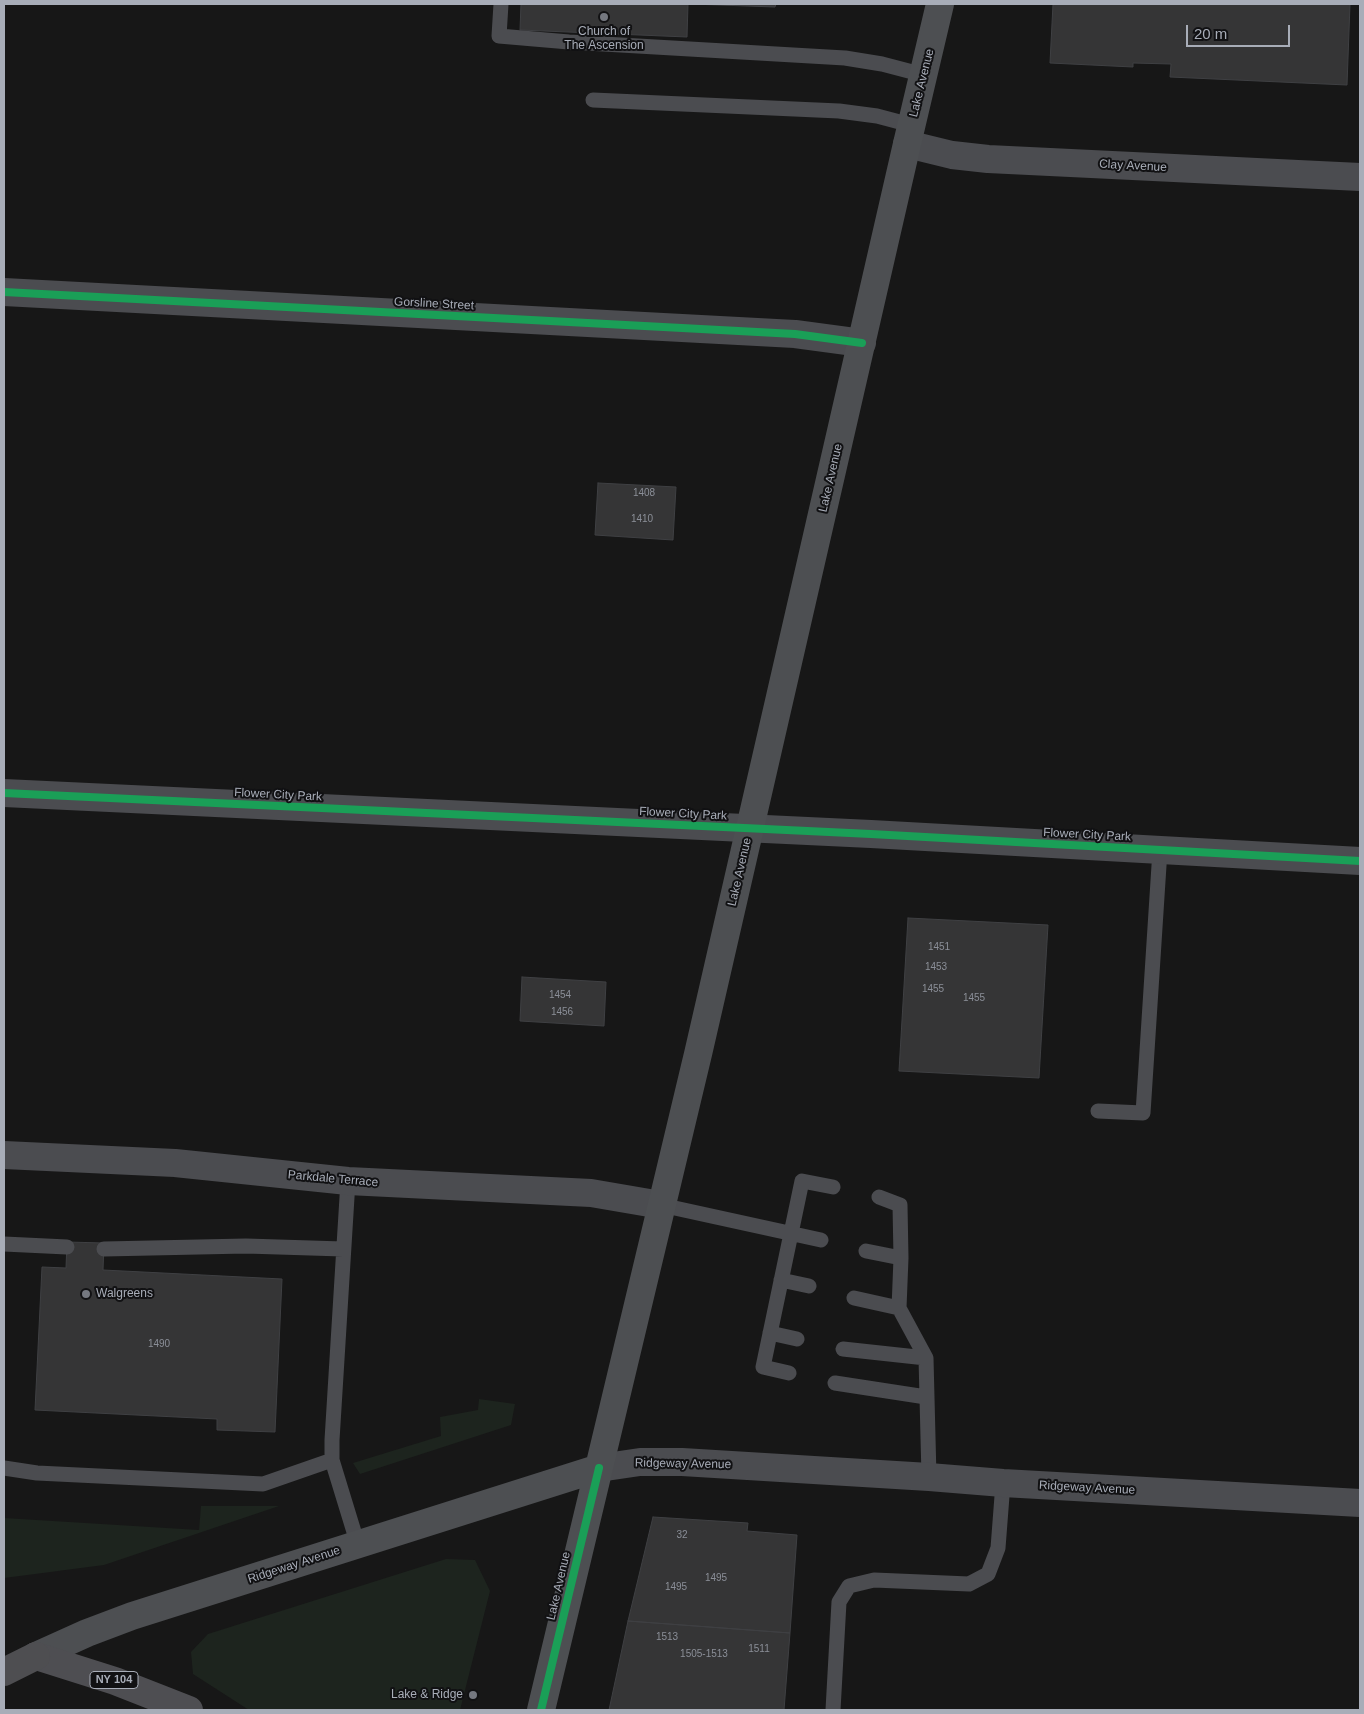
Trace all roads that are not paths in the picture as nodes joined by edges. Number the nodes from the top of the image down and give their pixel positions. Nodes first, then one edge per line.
1 (501, 4) edge
2 (940, 4) edge
3 (924, 74) junction
4 (593, 100) dead end
5 (909, 134) junction
6 (1360, 177) edge
7 (4, 292) edge
8 (862, 343) junction
9 (4, 793) edge
10 (750, 829) junction
11 (1160, 850) junction
12 (1360, 861) edge
13 (1098, 1111) dead end
14 (4, 1155) edge
15 (348, 1181) junction
16 (833, 1187) dead end
17 (878, 1197) dead end
18 (661, 1205) junction
19 (791, 1233) junction
20 (821, 1240) dead end
21 (4, 1244) edge
22 (67, 1247) dead end
23 (343, 1248) junction
24 (104, 1249) dead end
25 (866, 1251) dead end
26 (901, 1258) junction
27 (781, 1280) junction
28 (809, 1286) dead end
29 (854, 1298) dead end
30 (899, 1308) junction
31 (770, 1334) junction
32 (797, 1340) dead end
33 (843, 1349) dead end
34 (926, 1358) junction
35 (789, 1373) dead end
36 (835, 1383) dead end
37 (926, 1397) junction
38 (332, 1460) junction
39 (4, 1468) edge
40 (599, 1468) junction
41 (929, 1477) junction
42 (1003, 1483) junction
43 (1360, 1503) edge
44 (358, 1545) junction
45 (4, 1649) edge
46 (36, 1656) junction
47 (4, 1672) edge
48 (189, 1710) edge
49 (541, 1710) edge
50 (833, 1710) edge

1 - 3 lane
2 - 3 main road, Lake Avenue
3 - 5 main road, Lake Avenue
4 - 5 lane
5 - 6 street, Clay Avenue
5 - 8 main road, Lake Avenue
7 - 8 street, Gorsline Street
8 - 10 main road, Lake Avenue
9 - 10 street, Flower City Park
10 - 11 street, Flower City Park
10 - 18 main road, Lake Avenue
11 - 12 street, Flower City Park
11 - 13 lane
14 - 15 street, Parkdale Terrace
15 - 18 street, Parkdale Terrace
15 - 23 lane
16 - 19 lane
17 - 26 lane
18 - 19 lane
18 - 40 main road, Lake Avenue
19 - 20 lane
19 - 27 lane
21 - 22 lane
23 - 24 lane
23 - 38 lane
25 - 26 lane
26 - 30 lane
27 - 28 lane
27 - 31 lane
29 - 30 lane
30 - 34 lane
31 - 32 lane
31 - 35 lane
33 - 34 lane
34 - 37 lane
36 - 37 lane
37 - 41 lane
38 - 39 lane
38 - 44 lane
40 - 41 street, Ridgeway Avenue
40 - 44 main road, Ridgeway Avenue
40 - 49 main road, Lake Avenue
41 - 42 street, Ridgeway Avenue
42 - 43 street, Ridgeway Avenue
42 - 50 lane
44 - 46 main road, Ridgeway Avenue
45 - 46 highway, NY 104
46 - 47 highway
46 - 48 highway, NY 104

